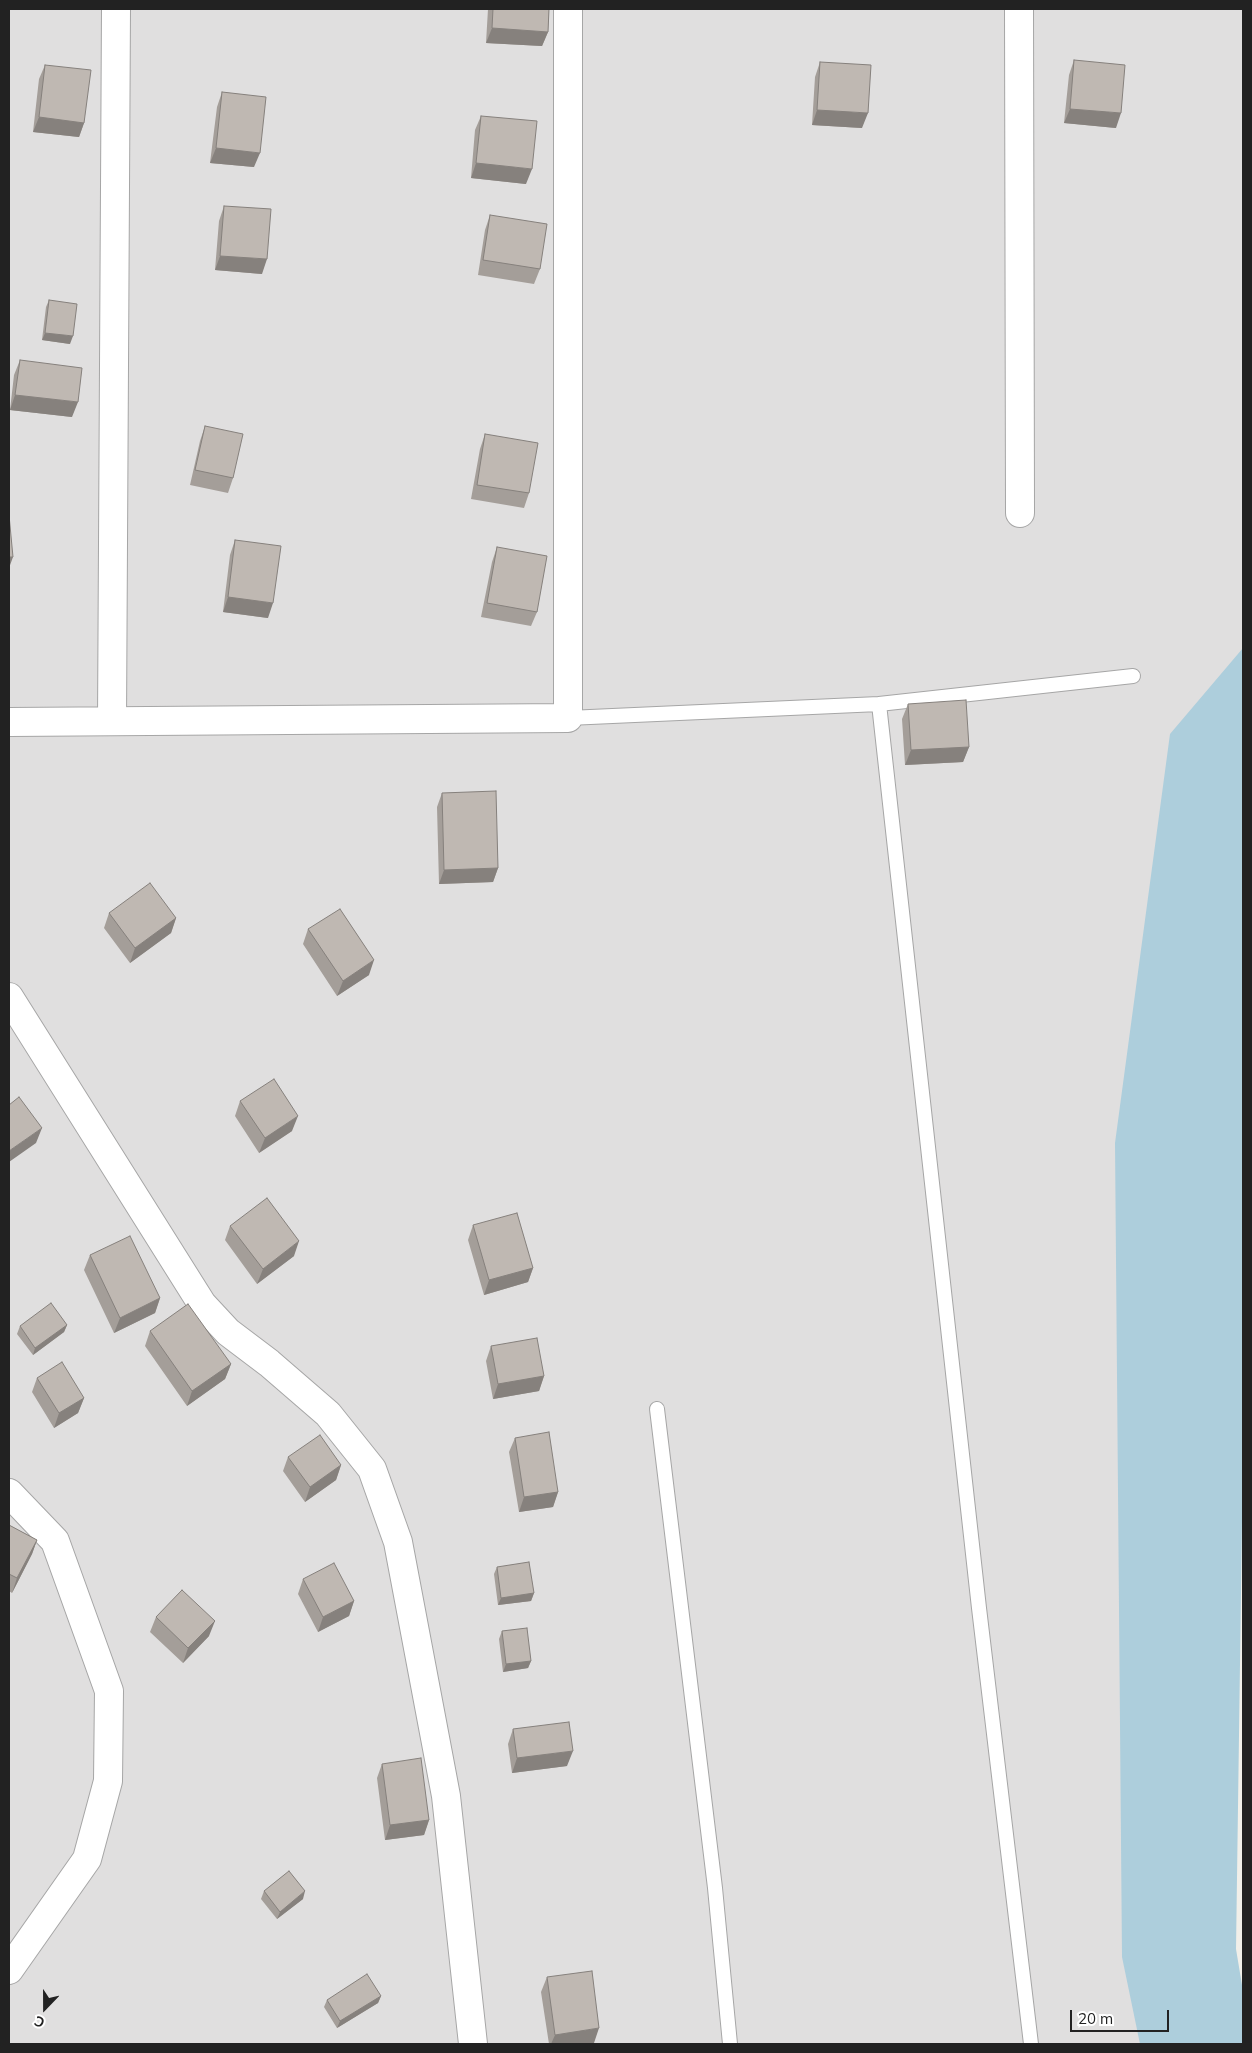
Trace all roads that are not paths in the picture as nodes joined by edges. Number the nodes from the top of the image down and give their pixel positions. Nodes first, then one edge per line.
1 (116, 9) edge
2 (568, 9) edge
3 (1019, 9) edge
4 (1020, 513) dead end
5 (1133, 676) dead end
6 (879, 704) junction
7 (568, 718) junction
8 (112, 721) junction
9 (9, 722) edge
10 (9, 997) edge
11 (657, 1409) dead end
12 (9, 1492) edge
13 (9, 1970) edge
14 (473, 2044) edge
15 (730, 2044) edge
16 (1031, 2044) edge

1 - 8 street
2 - 7 street
3 - 4 street
5 - 6 lane
6 - 7 lane
6 - 16 lane
7 - 8 street
8 - 9 street
10 - 14 street
11 - 15 lane
12 - 13 street

